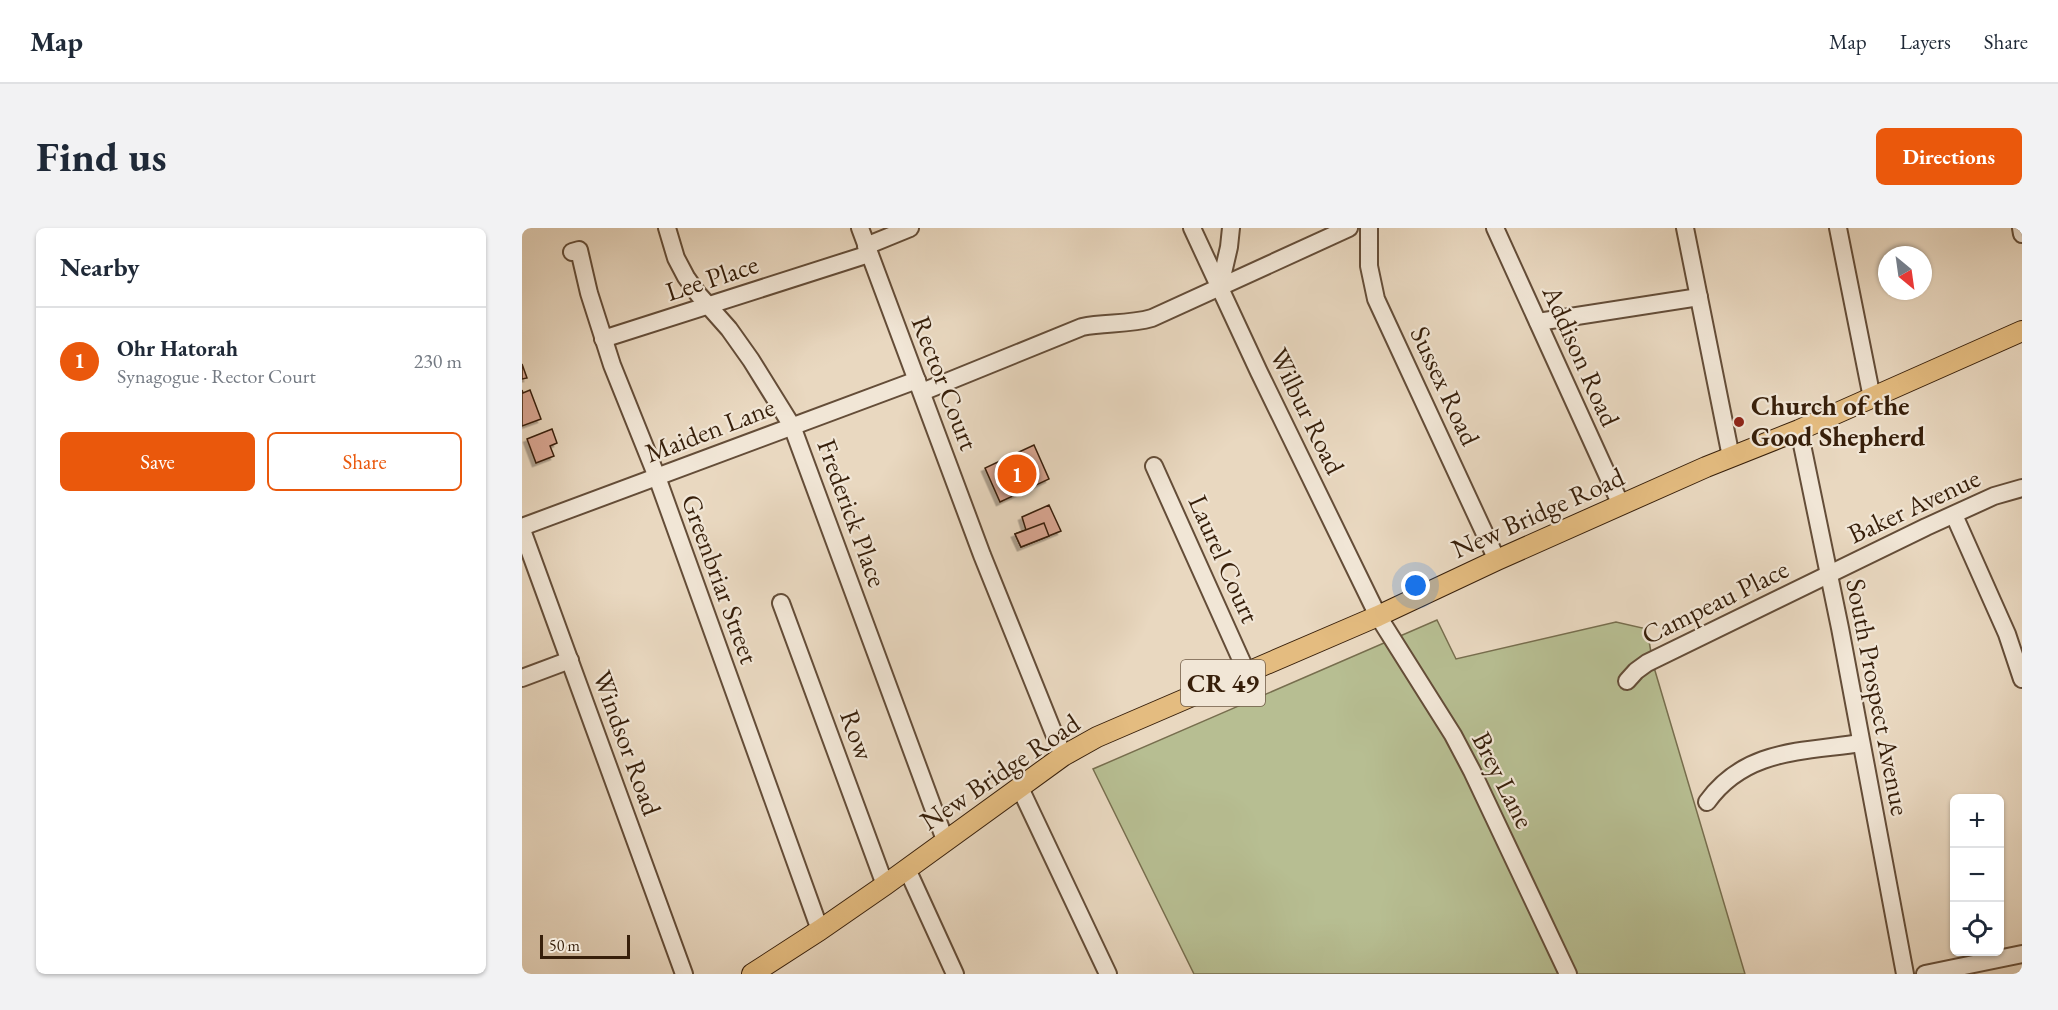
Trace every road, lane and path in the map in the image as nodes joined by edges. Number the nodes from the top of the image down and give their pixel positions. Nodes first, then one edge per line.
1 (666, 228) edge
2 (860, 228) edge
3 (910, 228) edge
4 (1192, 228) edge
5 (1231, 228) edge
6 (1349, 228) edge
7 (1369, 228) edge
8 (1495, 228) edge
9 (1685, 228) edge
10 (1838, 228) edge
11 (2021, 228) edge
12 (2022, 234) edge
13 (868, 250) junction
14 (572, 252) dead end
15 (1220, 286) junction
16 (1698, 297) junction
17 (708, 306) junction
18 (1538, 322) junction
19 (2022, 332) edge
20 (603, 339) junction
21 (919, 386) junction
22 (1872, 398) junction
23 (792, 426) junction
24 (1799, 430) junction
25 (1731, 457) junction
26 (1154, 466) dead end
27 (657, 477) junction
28 (2022, 488) edge
29 (1621, 505) junction
30 (1954, 515) junction
31 (522, 529) edge
32 (1497, 560) junction
33 (1829, 574) junction
34 (781, 603) dead end
35 (1378, 616) junction
36 (570, 660) junction
37 (1247, 673) junction
38 (522, 678) edge
39 (2022, 679) edge
40 (1628, 681) dead end
41 (1861, 744) junction
42 (1063, 756) junction
43 (1020, 788) junction
44 (1707, 802) dead end
45 (945, 840) junction
46 (907, 869) junction
47 (885, 885) junction
48 (820, 930) junction
49 (2022, 954) edge
50 (684, 974) edge
51 (752, 974) edge
52 (955, 974) edge
53 (1108, 974) edge
54 (1568, 974) edge
55 (1905, 974) edge
56 (1925, 974) edge

1 - 17 street, Frederick Place
2 - 13 street, Rector Court
3 - 13 street, Lee Place
4 - 15 street, Wilbur Road
5 - 15 street
6 - 15 street, Maiden Lane
7 - 32 street, Sussex Road
8 - 18 street, Addison Road
9 - 16 street
10 - 22 street
11 - 12 street
13 - 17 street, Lee Place
13 - 21 street, Rector Court
14 - 20 street, Greenbriar Street
15 - 21 street, Maiden Lane
15 - 35 street, Wilbur Road
16 - 18 street
16 - 25 street
17 - 20 street, Lee Place
17 - 23 street, Frederick Place
18 - 29 street, Addison Road
19 - 22 main road, New Bridge Road / CR 49
20 - 27 street, Greenbriar Street
21 - 23 street, Maiden Lane
21 - 42 street, Rector Court
22 - 24 main road, New Bridge Road / CR 49
23 - 27 street, Maiden Lane
23 - 45 street, Frederick Place
24 - 25 main road, New Bridge Road / CR 49
24 - 33 street, South Prospect Avenue
25 - 29 main road, New Bridge Road / CR 49
26 - 37 street, Laurel Court
27 - 31 street, Maiden Lane
27 - 48 street, Greenbriar Street
28 - 30 street, Baker Avenue
29 - 32 main road, New Bridge Road / CR 49
30 - 33 street, Baker Avenue
30 - 39 street
31 - 36 street, Windsor Road
32 - 35 main road, New Bridge Road / CR 49
33 - 40 street, Campeau Place
33 - 41 street, South Prospect Avenue
34 - 47 street, Row
35 - 37 main road, New Bridge Road / CR 49
35 - 54 street, Brey Lane
36 - 38 street
36 - 50 street, Windsor Road
37 - 42 main road, New Bridge Road / CR 49
41 - 44 street
41 - 55 street, South Prospect Avenue
42 - 43 main road, New Bridge Road / CR 49
43 - 45 main road, New Bridge Road / CR 49
43 - 53 street
45 - 46 main road, New Bridge Road / CR 49
46 - 47 main road, New Bridge Road / CR 49
46 - 52 street
47 - 48 main road, New Bridge Road / CR 49
48 - 51 main road, New Bridge Road / CR 49
49 - 56 street

